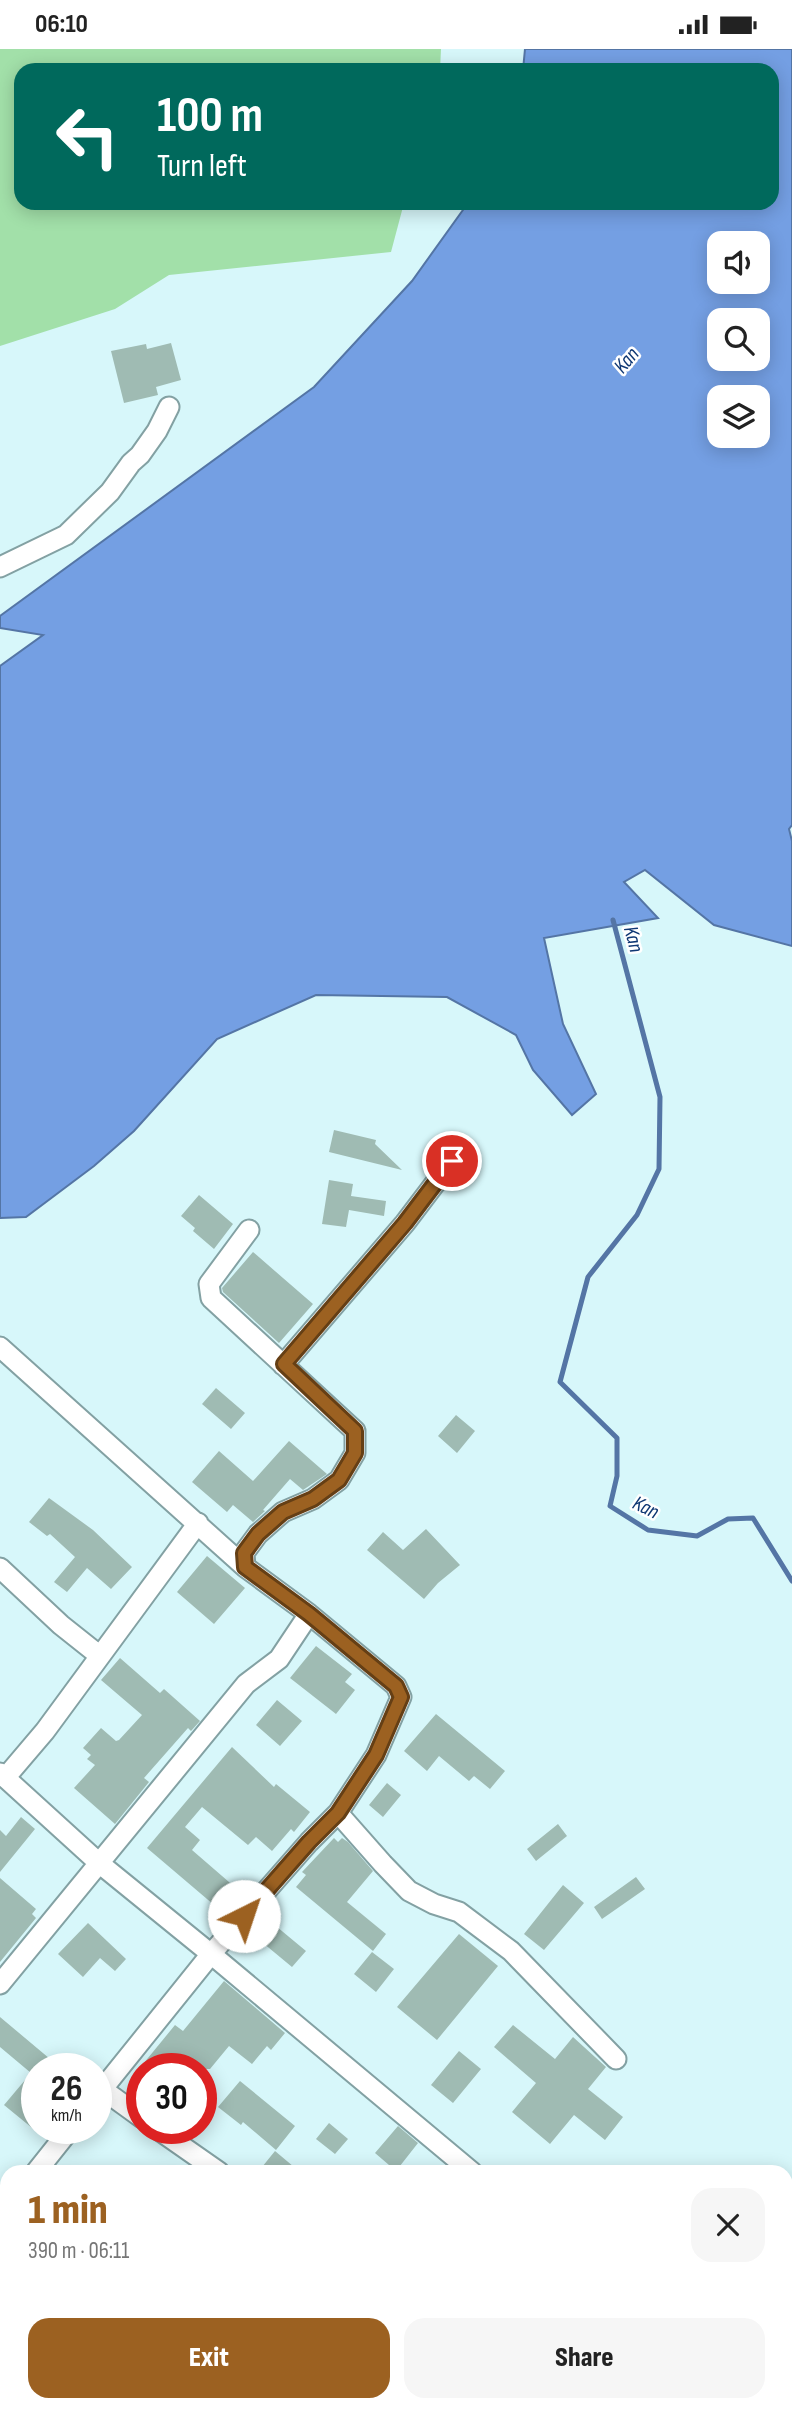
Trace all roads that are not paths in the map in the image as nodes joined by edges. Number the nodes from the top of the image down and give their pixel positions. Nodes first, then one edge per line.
1 (169, 407) dead end
2 (0, 567) edge
3 (452, 1161) dead end
4 (249, 1230) dead end
5 (0, 1347) edge
6 (284, 1364) junction
7 (198, 1523) junction
8 (245, 1567) junction
9 (0, 1568) edge
10 (309, 1614) junction
11 (100, 1656) junction
12 (3, 1775) edge
13 (338, 1813) junction
14 (99, 1863) junction
15 (211, 1954) junction
16 (0, 1984) edge
17 (616, 2059) dead end
18 (112, 2077) edge
19 (58, 2144) edge
20 (179, 2144) edge
21 (42, 2165) edge
22 (209, 2165) edge
23 (464, 2165) edge

1 - 2 street
3 - 6 street
4 - 6 street
5 - 7 street
6 - 8 street
7 - 8 street
7 - 11 street
8 - 10 street
9 - 11 street
10 - 13 street
10 - 14 street
11 - 12 street
12 - 14 street
13 - 15 street
13 - 17 street
14 - 15 street
14 - 16 street
15 - 18 street
15 - 23 street
19 - 21 street
20 - 22 street

